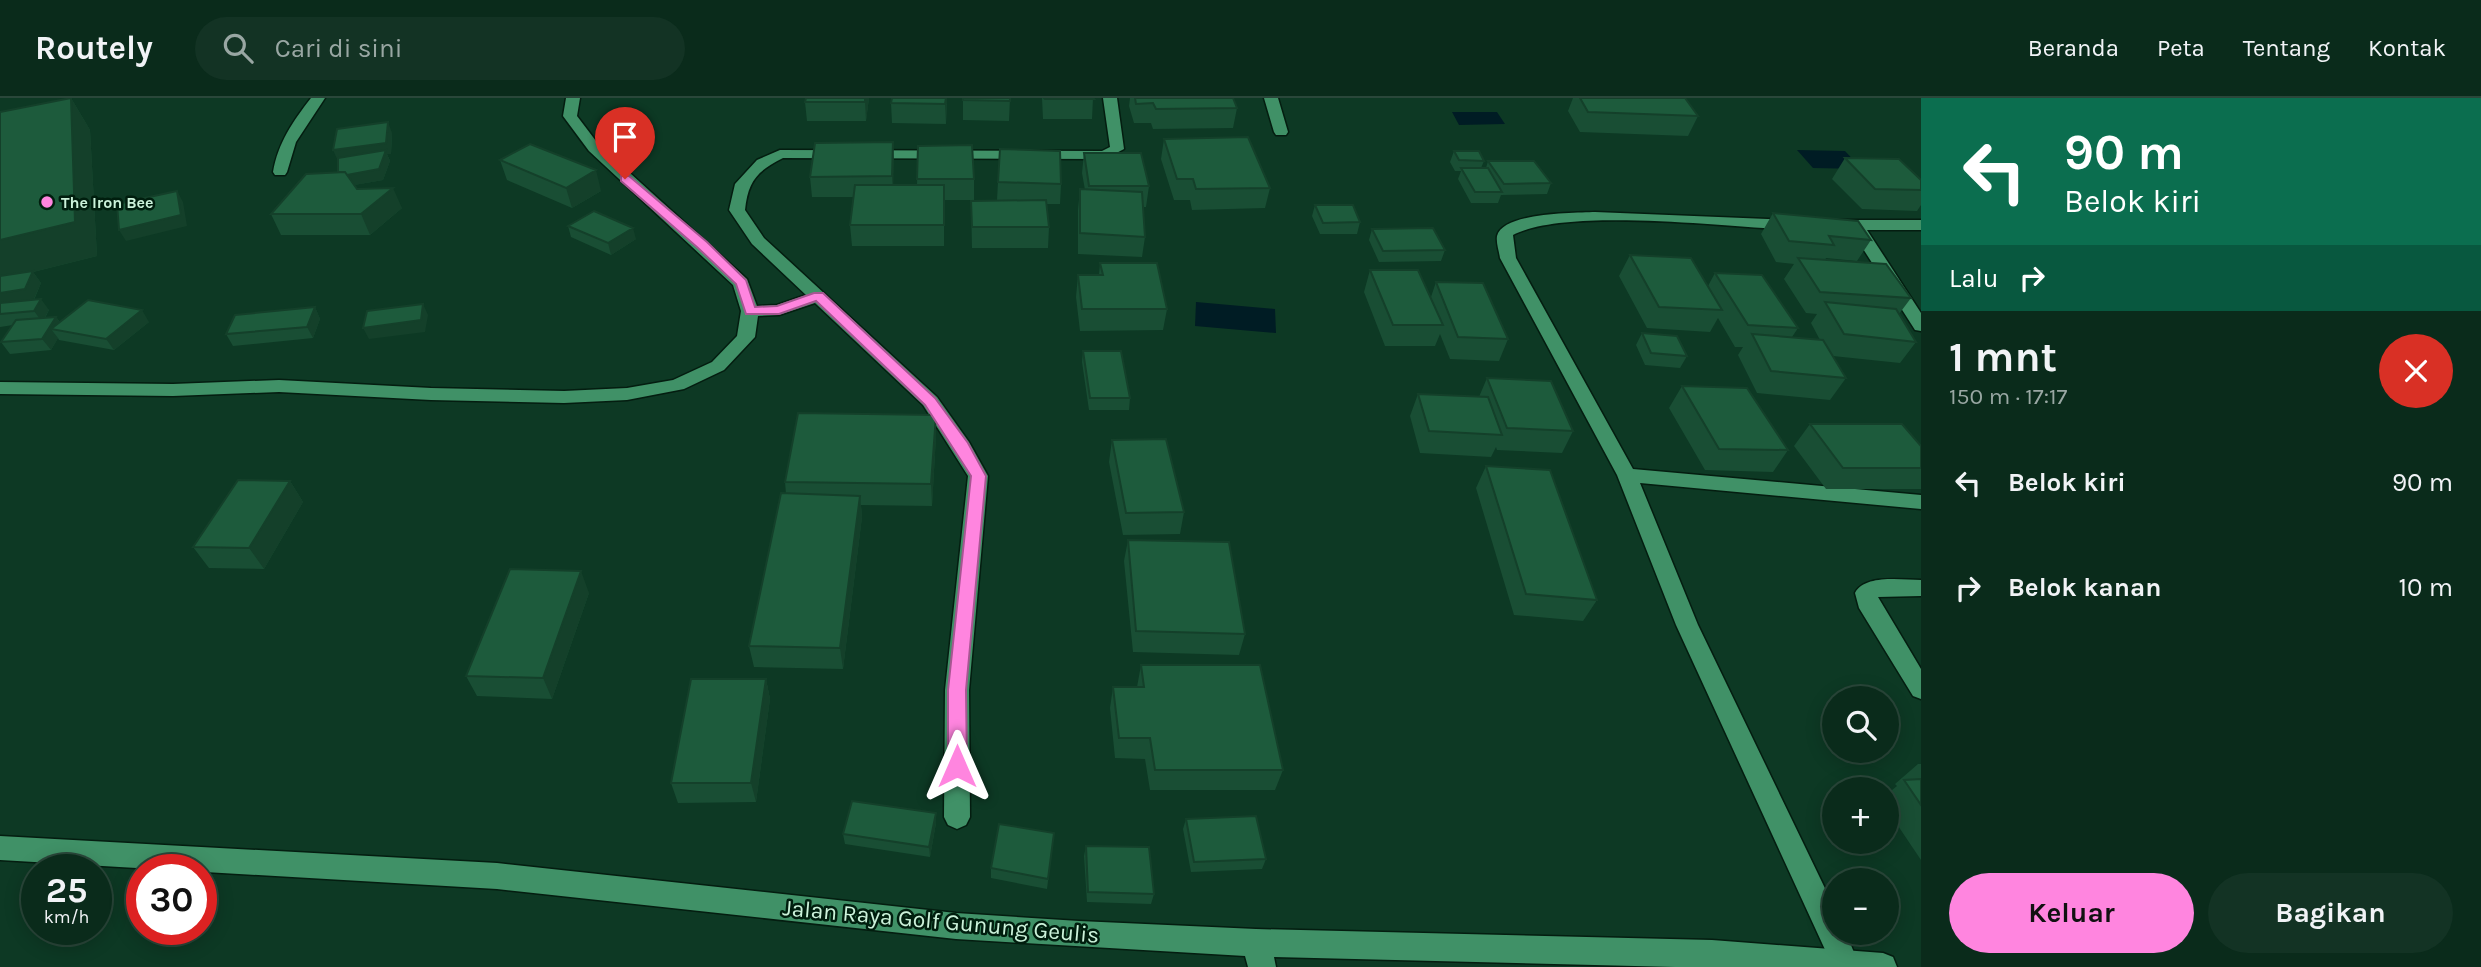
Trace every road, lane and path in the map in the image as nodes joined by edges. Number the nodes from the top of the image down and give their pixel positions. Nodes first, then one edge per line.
1 (318, 98) edge
2 (573, 98) edge
3 (1110, 98) edge
4 (1270, 98) edge
5 (1281, 132) dead end
6 (280, 172) dead end
7 (1856, 225) junction
8 (1921, 225) edge
9 (818, 296) junction
10 (750, 311) junction
11 (1921, 326) edge
12 (0, 388) edge
13 (1627, 475) junction
14 (1921, 502) edge
15 (1921, 588) edge
16 (1921, 689) edge
17 (957, 817) dead end
18 (0, 848) edge
19 (1259, 955) edge
20 (1847, 965) junction
21 (1883, 967) edge

1 - 6 street
2 - 10 street
3 - 9 street
4 - 5 street
7 - 8 street
7 - 11 street
7 - 13 street
9 - 10 street
9 - 17 street
10 - 12 street
13 - 14 street
13 - 20 street
15 - 16 street
18 - 19 street, Jalan Raya Golf Gunung Geulis
19 - 20 street, Jalan Raya Golf Gunung Geulis
20 - 21 street, Jalan Raya Golf Gunung Geulis

